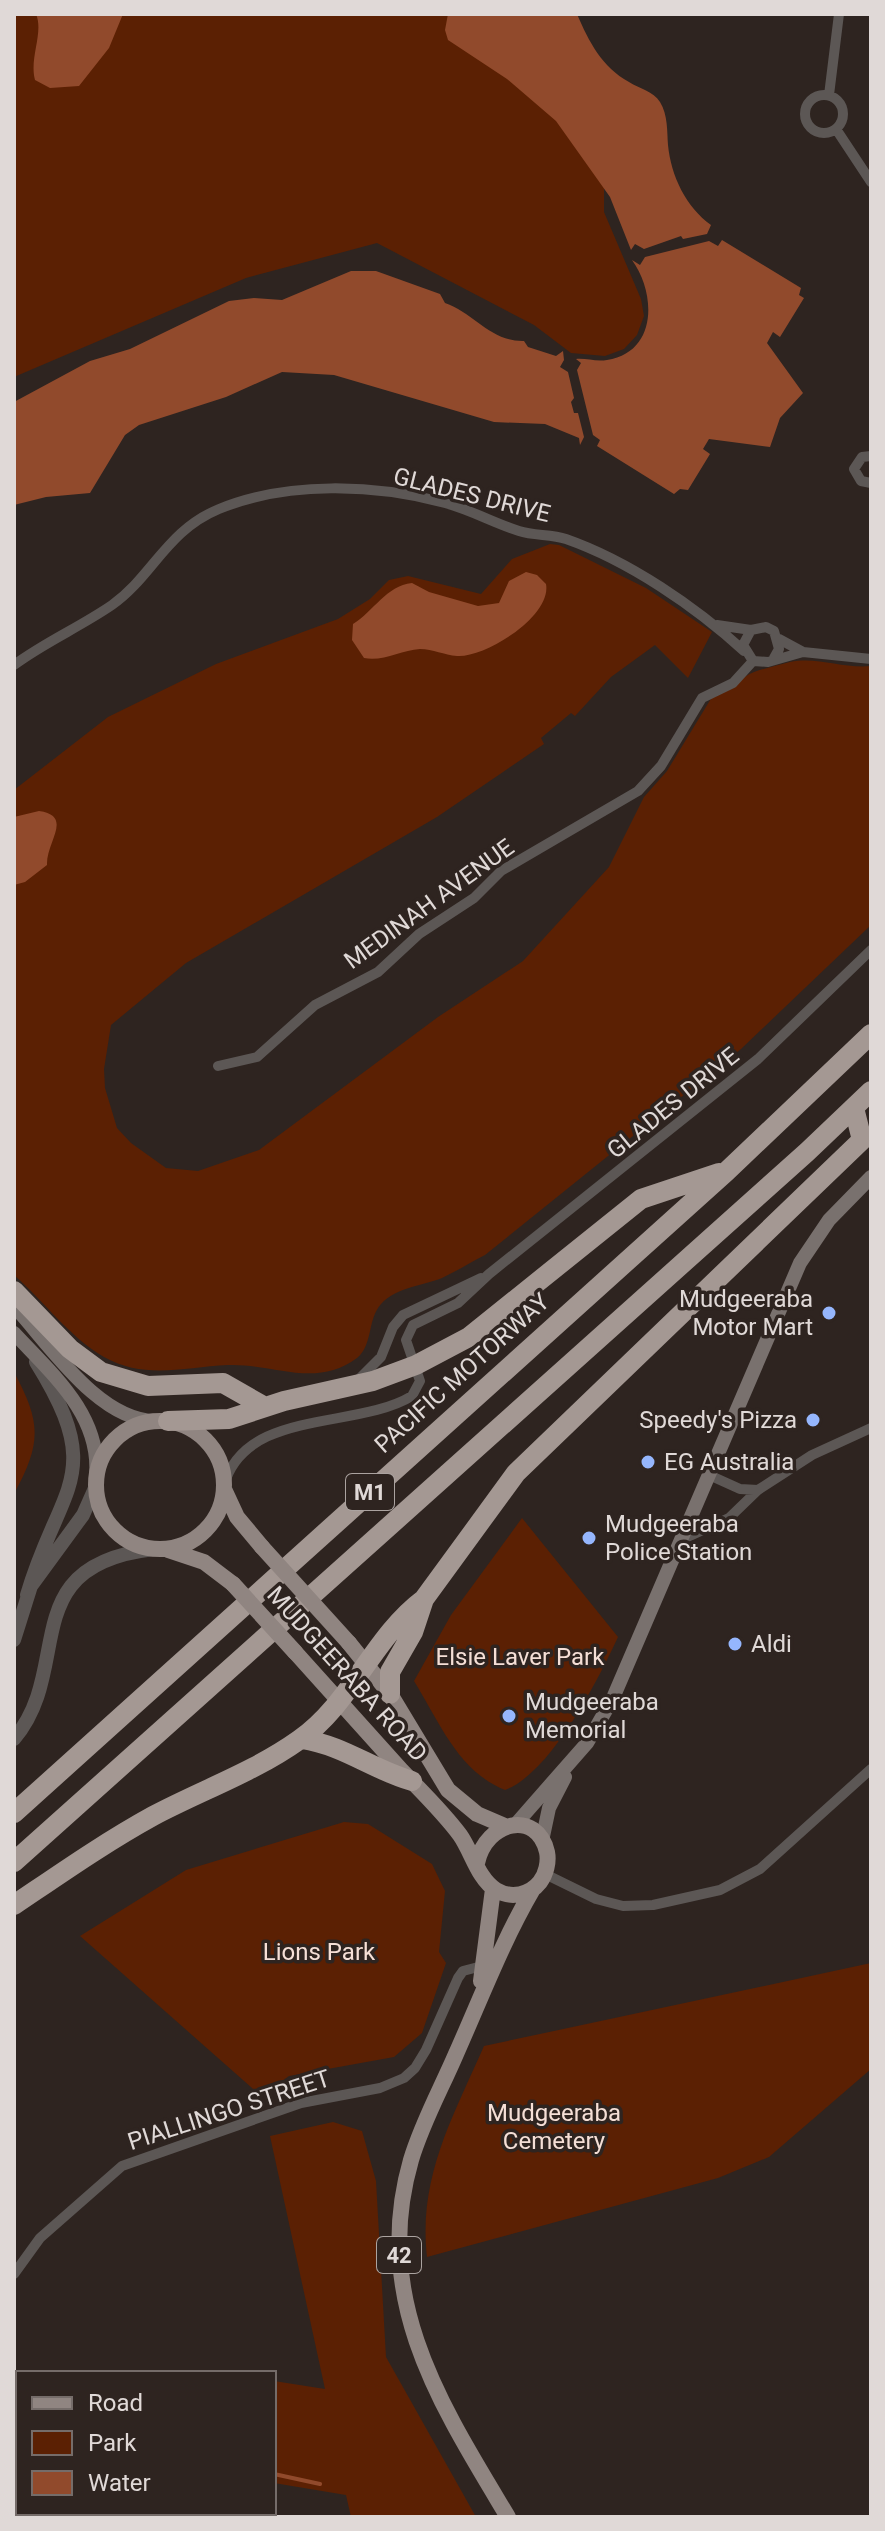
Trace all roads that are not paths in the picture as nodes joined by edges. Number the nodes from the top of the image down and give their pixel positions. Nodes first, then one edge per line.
1 (839, 14) edge
2 (829, 95) junction
3 (836, 129) junction
4 (871, 182) edge
5 (871, 456) edge
6 (871, 483) edge
7 (715, 625) junction
8 (751, 630) junction
9 (779, 639) junction
10 (744, 651) junction
11 (803, 652) junction
12 (774, 658) junction
13 (871, 659) edge
14 (753, 661) junction
15 (14, 665) edge
16 (871, 950) edge
17 (871, 1034) edge
18 (218, 1066) dead end
19 (871, 1091) edge
20 (854, 1108) junction
21 (727, 1171) junction
22 (871, 1177) edge
23 (489, 1274) junction
24 (14, 1291) edge
25 (14, 1306) edge
26 (14, 1333) edge
27 (25, 1344) junction
28 (416, 1365) junction
29 (346, 1388) junction
30 (265, 1407) junction
31 (162, 1421) junction
32 (871, 1428) edge
33 (709, 1475) junction
34 (96, 1482) junction
35 (224, 1487) junction
36 (758, 1490) junction
37 (681, 1540) junction
38 (156, 1549) junction
39 (27, 1595) junction
40 (424, 1599) junction
41 (14, 1640) edge
42 (366, 1663) junction
43 (390, 1694) junction
44 (339, 1701) junction
45 (14, 1739) edge
46 (302, 1739) junction
47 (575, 1759) junction
48 (871, 1769) edge
49 (412, 1781) junction
50 (14, 1813) edge
51 (510, 1826) junction
52 (542, 1841) junction
53 (14, 1862) edge
54 (477, 1863) junction
55 (545, 1874) junction
56 (493, 1889) junction
57 (533, 1889) junction
58 (14, 1905) edge
59 (482, 1966) junction
60 (480, 1994) junction
61 (14, 2274) edge
62 (508, 2517) edge

1 - 2 street
2 - 3 street
2 - 3 street
3 - 4 street
5 - 6 street
7 - 8 street, GLADES DRIVE
7 - 10 street, GLADES DRIVE
7 - 15 street, GLADES DRIVE
8 - 9 street, GLADES DRIVE
8 - 10 street
9 - 11 street, GLADES DRIVE
9 - 12 street
10 - 14 street, GLADES DRIVE
11 - 12 street, GLADES DRIVE
11 - 13 street, GLADES DRIVE
12 - 14 street, GLADES DRIVE
14 - 18 street, MEDINAH AVENUE
16 - 23 street, GLADES DRIVE
17 - 21 highway, PACIFIC MOTORWAY / M1
19 - 20 highway, M1
20 - 40 highway
20 - 53 highway, M1
21 - 28 highway, M1
21 - 50 highway, PACIFIC MOTORWAY / M1
22 - 33 main road
23 - 28 street, GLADES DRIVE
23 - 29 street, GLADES DRIVE
24 - 30 highway
25 - 31 main road
26 - 27 main road
27 - 34 main road
27 - 39 street
28 - 29 highway, M1
28 - 35 street
29 - 30 highway, M1
30 - 31 highway, M1
31 - 34 main road
31 - 35 main road
32 - 36 street
33 - 36 street
33 - 37 main road
34 - 38 main road
34 - 39 street
35 - 38 main road
35 - 42 main road, MUDGEERABA ROAD, bridge
36 - 37 street
37 - 47 main road
38 - 44 main road, MUDGEERABA ROAD, bridge
38 - 45 street
39 - 41 street
40 - 42 highway
40 - 43 highway
42 - 43 main road, MUDGEERABA ROAD
42 - 44 highway
43 - 51 main road, MUDGEERABA ROAD
44 - 46 highway
44 - 49 main road, MUDGEERABA ROAD
46 - 49 highway
46 - 58 highway
47 - 51 main road
47 - 52 main road
48 - 55 street
49 - 54 main road, MUDGEERABA ROAD
51 - 52 main road
51 - 54 main road
52 - 55 main road
54 - 56 main road
55 - 57 main road
56 - 57 main road
56 - 59 main road, 42
57 - 60 main road, 42
59 - 60 main road, 42
59 - 61 street, PIALLINGO STREET
60 - 62 main road, 42

